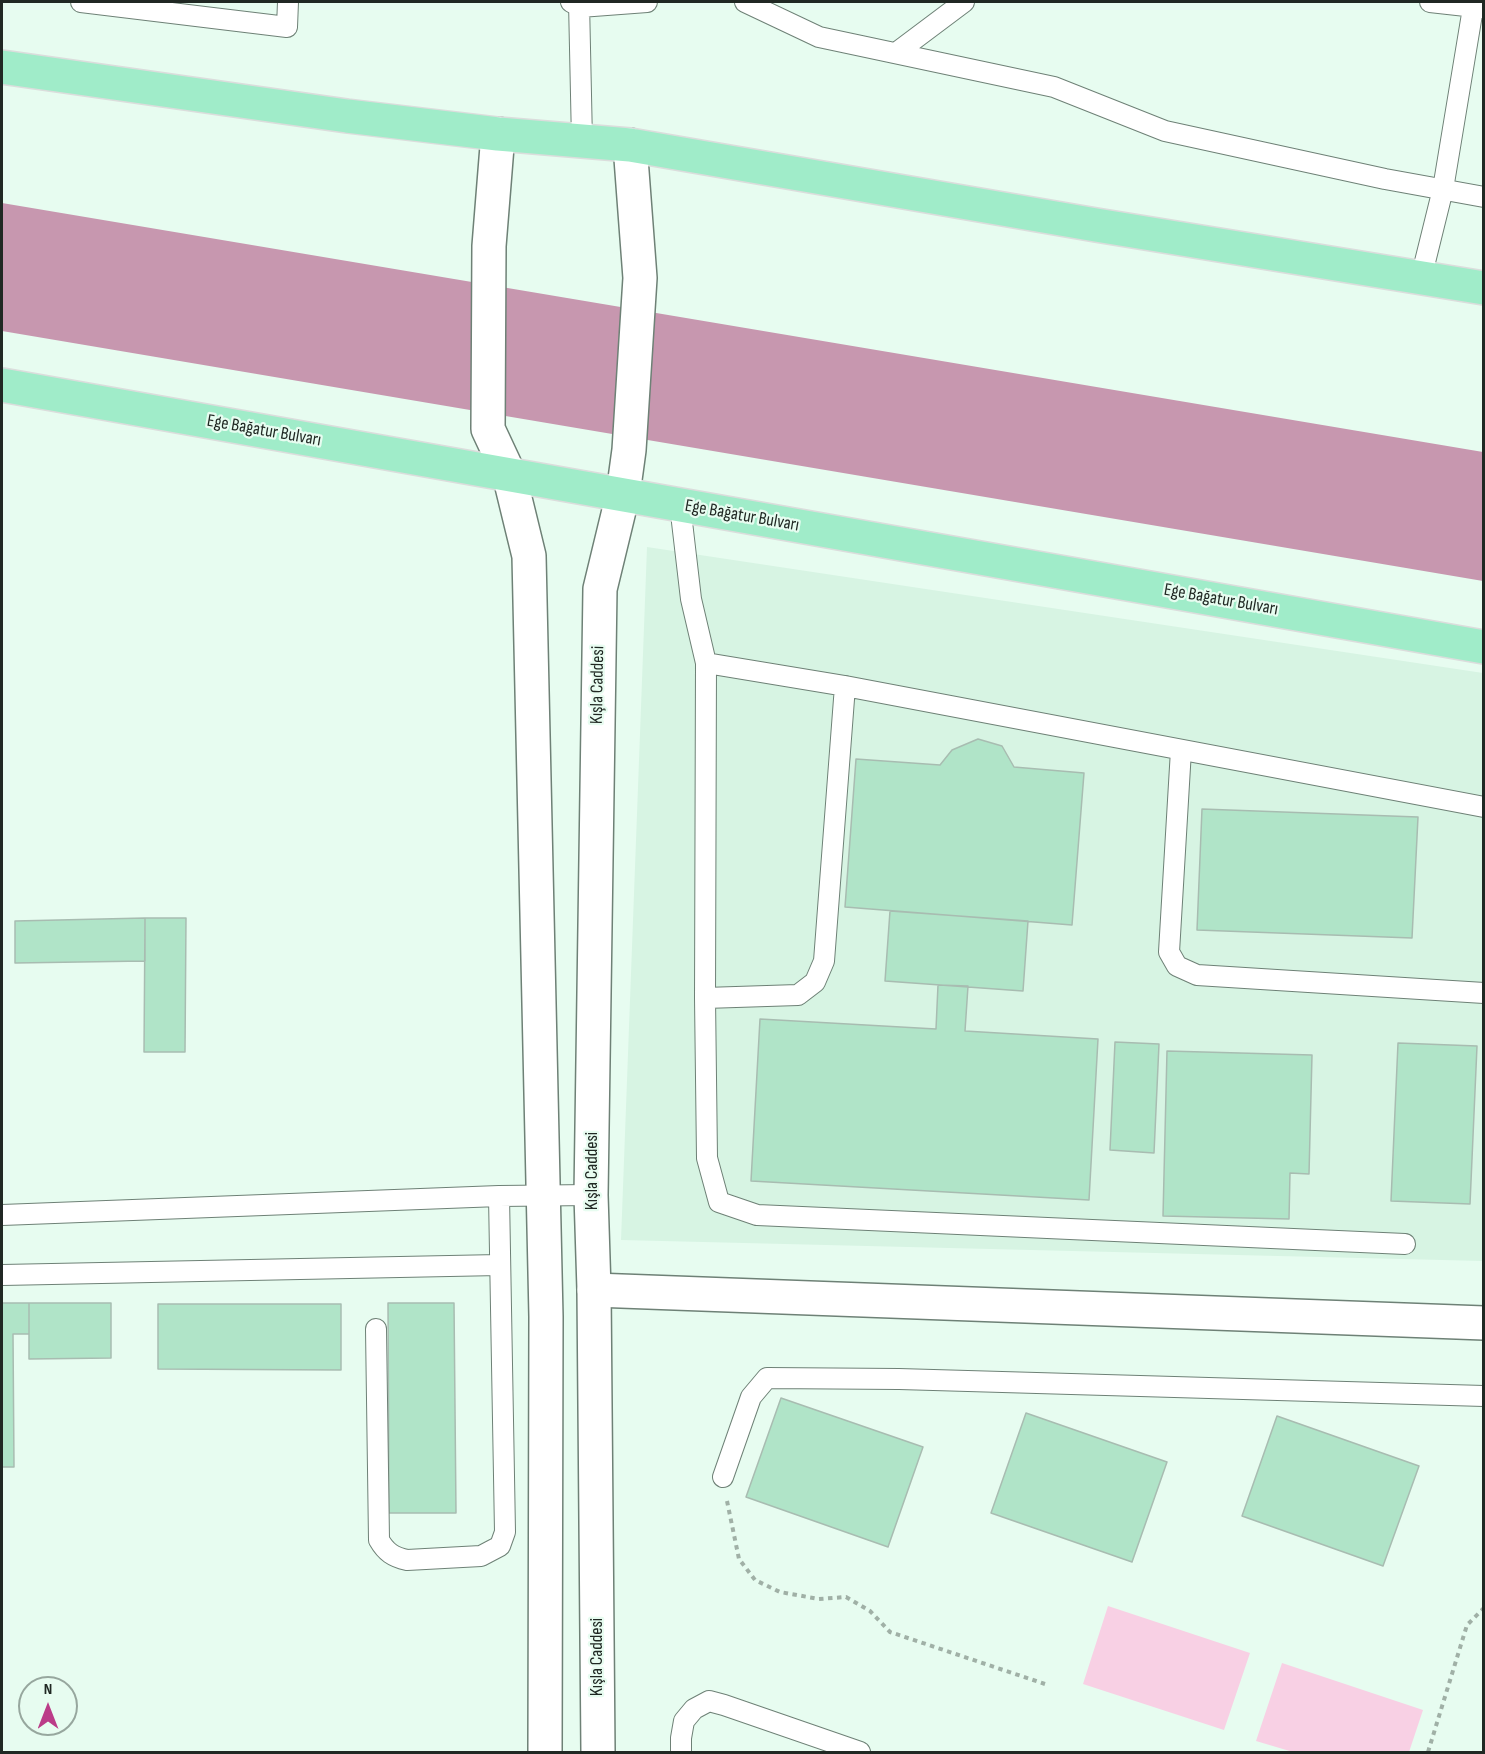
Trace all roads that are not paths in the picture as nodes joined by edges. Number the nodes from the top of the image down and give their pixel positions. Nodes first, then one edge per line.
1 (81, 2) edge
2 (288, 2) edge
3 (647, 2) edge
4 (745, 2) edge
5 (964, 2) edge
6 (1430, 2) edge
7 (577, 3) edge
8 (1477, 5) edge
9 (896, 53) junction
10 (2, 67) edge
11 (498, 134) junction
12 (582, 141) junction
13 (630, 145) junction
14 (1443, 189) junction
15 (1484, 197) edge
16 (1421, 278) junction
17 (1484, 288) edge
18 (2, 385) edge
19 (509, 474) junction
20 (623, 494) junction
21 (680, 505) junction
22 (1484, 646) edge
23 (706, 663) junction
24 (845, 686) junction
25 (1181, 750) junction
26 (1484, 807) edge
27 (1484, 993) edge
28 (705, 998) junction
29 (591, 1195) junction
30 (543, 1196) junction
31 (500, 1197) junction
32 (2, 1215) edge
33 (1405, 1244) dead end
34 (500, 1265) junction
35 (2, 1275) edge
36 (594, 1290) junction
37 (1484, 1323) edge
38 (376, 1329) dead end
39 (1484, 1396) edge
40 (723, 1477) road end
41 (546, 1752) edge
42 (598, 1752) edge
43 (681, 1752) edge
44 (860, 1752) edge

1 - 2 lane
3 - 7 lane
4 - 9 lane
5 - 9 lane
6 - 8 lane
7 - 12 lane
8 - 14 lane
9 - 14 lane
10 - 11 main road
11 - 12 main road
11 - 19 main road
12 - 13 main road
13 - 16 main road
13 - 20 main road, Kışla Caddesi
14 - 15 lane
14 - 16 lane
16 - 17 main road
18 - 19 main road, Ege Bağatur Bulvarı
19 - 20 main road, Ege Bağatur Bulvarı
19 - 30 main road
20 - 21 main road, Ege Bağatur Bulvarı
20 - 29 main road, Kışla Caddesi
21 - 22 main road, Ege Bağatur Bulvarı
21 - 23 lane
23 - 24 lane
23 - 28 lane
24 - 25 lane
24 - 28 lane
25 - 26 lane
25 - 27 lane
28 - 33 lane
29 - 30 lane
29 - 36 main road, Kışla Caddesi
30 - 31 lane
30 - 41 main road
31 - 32 lane
31 - 34 lane
34 - 35 lane
34 - 38 lane
36 - 37 main road
36 - 42 main road, Kışla Caddesi
39 - 40 lane
43 - 44 lane

